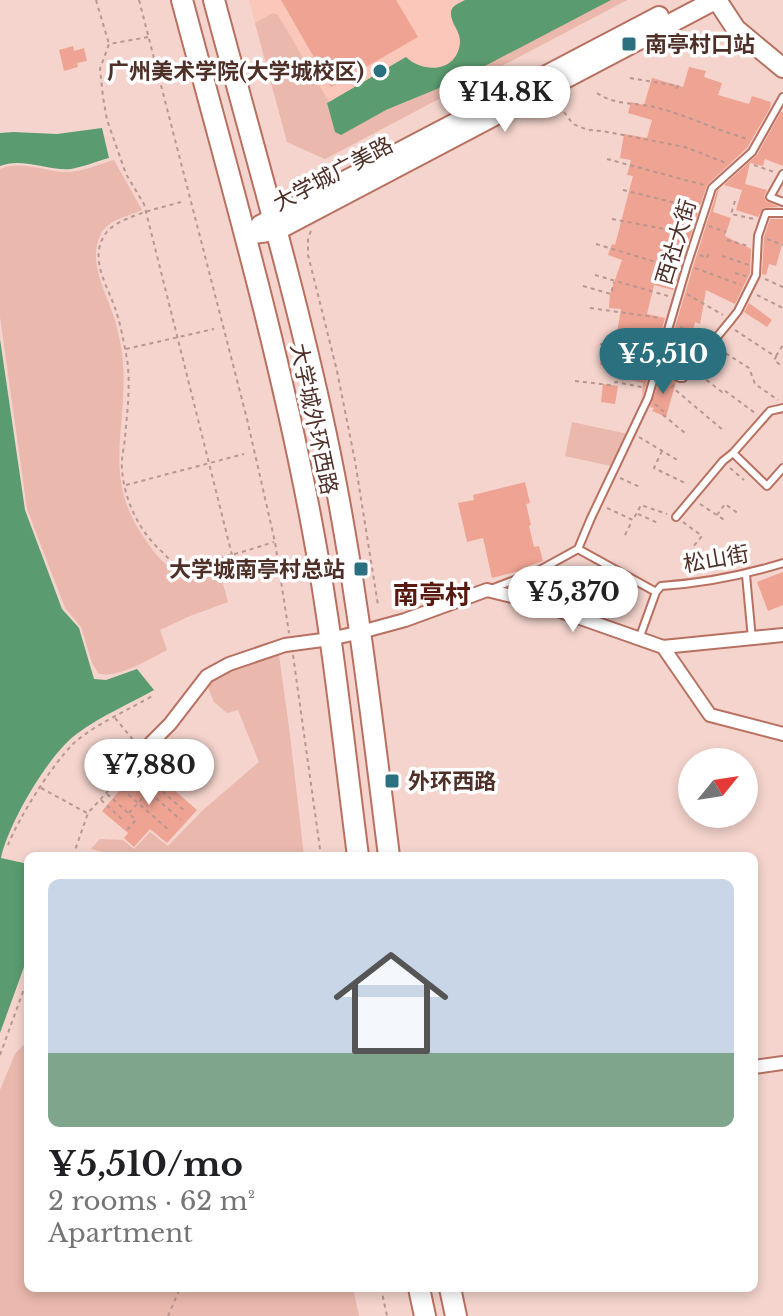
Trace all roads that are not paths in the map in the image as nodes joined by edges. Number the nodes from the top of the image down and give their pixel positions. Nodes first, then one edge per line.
1 (182, 0) edge
2 (214, 0) edge
3 (689, 0) edge
4 (716, 0) edge
5 (783, 68) edge
6 (783, 97) edge
7 (783, 174) edge
8 (263, 185) junction
9 (783, 202) edge
10 (783, 213) edge
11 (307, 215) junction
12 (274, 224) junction
13 (245, 235) junction
14 (283, 255) junction
15 (252, 263) junction
16 (657, 367) junction
17 (783, 408) edge
18 (733, 453) junction
19 (783, 468) edge
20 (673, 516) road end
21 (578, 549) junction
22 (783, 563) edge
23 (746, 575) junction
24 (487, 590) junction
25 (656, 592) junction
26 (361, 632) junction
27 (783, 635) edge
28 (330, 639) junction
29 (639, 639) junction
30 (752, 639) junction
31 (663, 647) junction
32 (783, 734) edge
33 (143, 751) road end
34 (357, 852) edge
35 (388, 852) edge
36 (783, 1063) edge
37 (758, 1066) edge
38 (420, 1292) edge
39 (451, 1292) edge
40 (425, 1316) edge
41 (456, 1316) edge

1 - 13 main road, 大学城外环西路
2 - 8 main road, 大学城外环西路
3 - 11 main road, 大学城广美路
4 - 5 main road
4 - 11 main road, 大学城广美路
6 - 16 lane, 西社大街
7 - 9 lane
8 - 11 main road
8 - 12 main road, 大学城外环西路
10 - 16 lane
11 - 12 main road, 大学城广美路
11 - 14 main road
12 - 13 main road, 大学城广美路
12 - 14 main road, 大学城外环西路
13 - 15 main road, 大学城外环西路
14 - 15 main road
14 - 26 main road, 大学城外环西路
15 - 28 main road, 大学城外环西路
16 - 21 lane, 西社大街
17 - 18 lane
18 - 19 lane
18 - 20 lane
21 - 24 lane
21 - 25 lane
22 - 23 lane, 松山街
23 - 25 lane, 松山街
23 - 30 lane
24 - 26 street
24 - 29 street
25 - 29 lane
26 - 28 street
26 - 35 main road, 大学城外环西路
27 - 30 street
28 - 33 street
28 - 34 main road, 大学城外环西路
29 - 31 street
30 - 31 street
31 - 32 street
36 - 37 street
38 - 40 main road
39 - 41 main road

